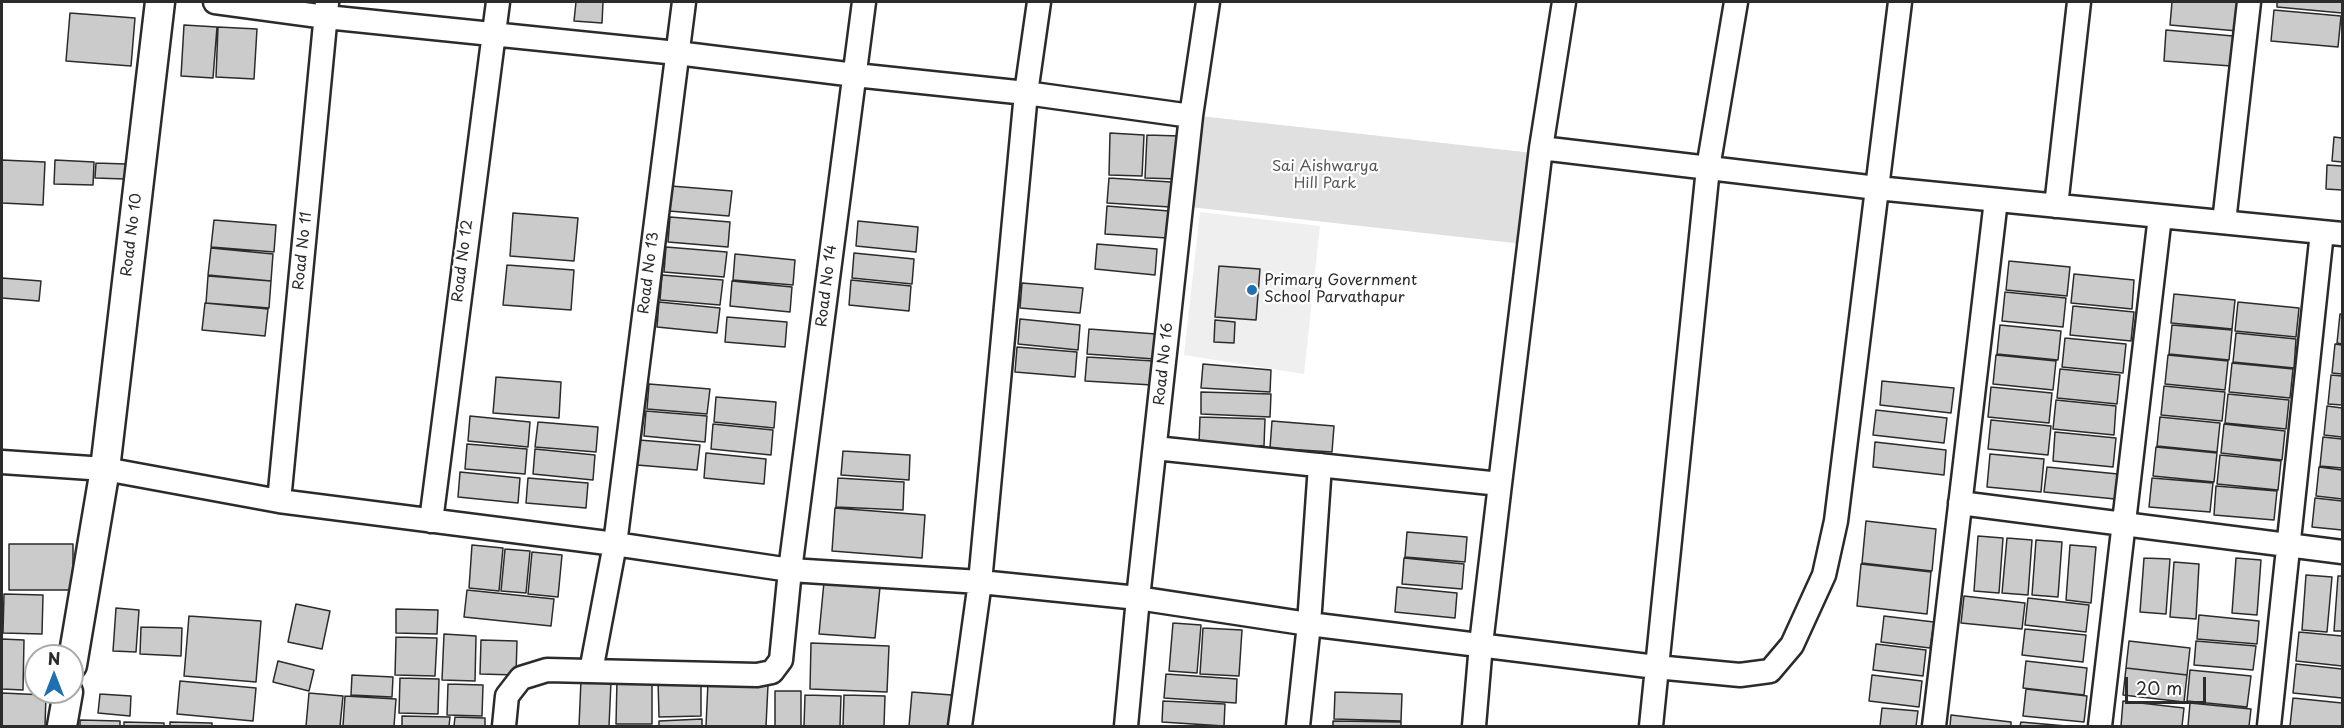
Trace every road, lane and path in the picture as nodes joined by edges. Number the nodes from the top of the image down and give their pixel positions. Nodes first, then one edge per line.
1 (160, 2) edge
2 (215, 2) edge
3 (498, 2) edge
4 (684, 2) edge
5 (864, 2) edge
6 (1039, 2) edge
7 (1208, 2) edge
8 (1564, 2) edge
9 (1736, 2) edge
10 (1900, 2) edge
11 (2079, 2) edge
12 (2249, 2) edge
13 (327, 9) edge
14 (492, 33) junction
15 (677, 52) junction
16 (855, 75) junction
17 (1026, 93) junction
18 (1191, 116) junction
19 (1541, 148) junction
20 (1708, 168) junction
21 (1877, 188) junction
22 (1996, 200) junction
23 (2056, 206) junction
24 (2160, 216) junction
25 (2224, 222) junction
26 (2332, 233) edge
27 (1155, 448) junction
28 (2, 462) edge
29 (1320, 465) junction
30 (105, 470) junction
31 (1500, 484) junction
32 (279, 501) junction
33 (1960, 503) junction
34 (431, 521) junction
35 (2123, 524) junction
36 (615, 544) junction
37 (2288, 545) junction
38 (2343, 552) edge
39 (790, 570) junction
40 (980, 582) junction
41 (1138, 598) junction
42 (1309, 624) junction
43 (76, 644) edge
44 (1481, 644) junction
45 (1656, 667) junction
46 (591, 671) junction
47 (66, 704) edge
48 (62, 726) edge
49 (504, 726) edge
50 (960, 726) edge
51 (1126, 726) edge
52 (1298, 726) edge
53 (1474, 726) edge
54 (1651, 726) edge
55 (1934, 726) edge
56 (2100, 726) edge
57 (2270, 726) edge

1 - 30 street, Road No 10
2 - 13 street
3 - 14 street, Road No 12
4 - 15 street, Road No 13
5 - 16 street, Road No 14
6 - 17 street
7 - 18 street, Road No 16
8 - 19 street
9 - 20 street
10 - 21 street
11 - 23 street
12 - 25 street
13 - 14 street
13 - 32 street, Road No 11
14 - 15 street
14 - 34 street, Road No 12
15 - 16 street
15 - 36 street, Road No 13
16 - 17 street
16 - 39 street, Road No 14
17 - 18 street
17 - 40 street
18 - 27 street, Road No 16
19 - 20 street
19 - 31 street
20 - 21 street
20 - 45 street
21 - 22 street
21 - 45 street
22 - 23 street
22 - 33 street
23 - 24 street
24 - 25 street
24 - 35 street
25 - 26 street
26 - 37 street
27 - 29 street
27 - 41 street, Road No 16
28 - 30 street
29 - 31 street
29 - 42 street
30 - 32 street
30 - 43 street, Road No 10
31 - 44 street
32 - 34 street
33 - 35 street
33 - 55 street
34 - 36 street
35 - 37 street
35 - 56 street
36 - 39 street
36 - 46 street, Road No 13
37 - 38 street
37 - 57 street
39 - 40 street
39 - 46 street, Road No 14
40 - 41 street
40 - 50 street
41 - 42 street
41 - 51 street, Road No 16
42 - 44 street
42 - 52 street
44 - 45 street
44 - 53 street
45 - 54 street
46 - 49 street
47 - 48 street

